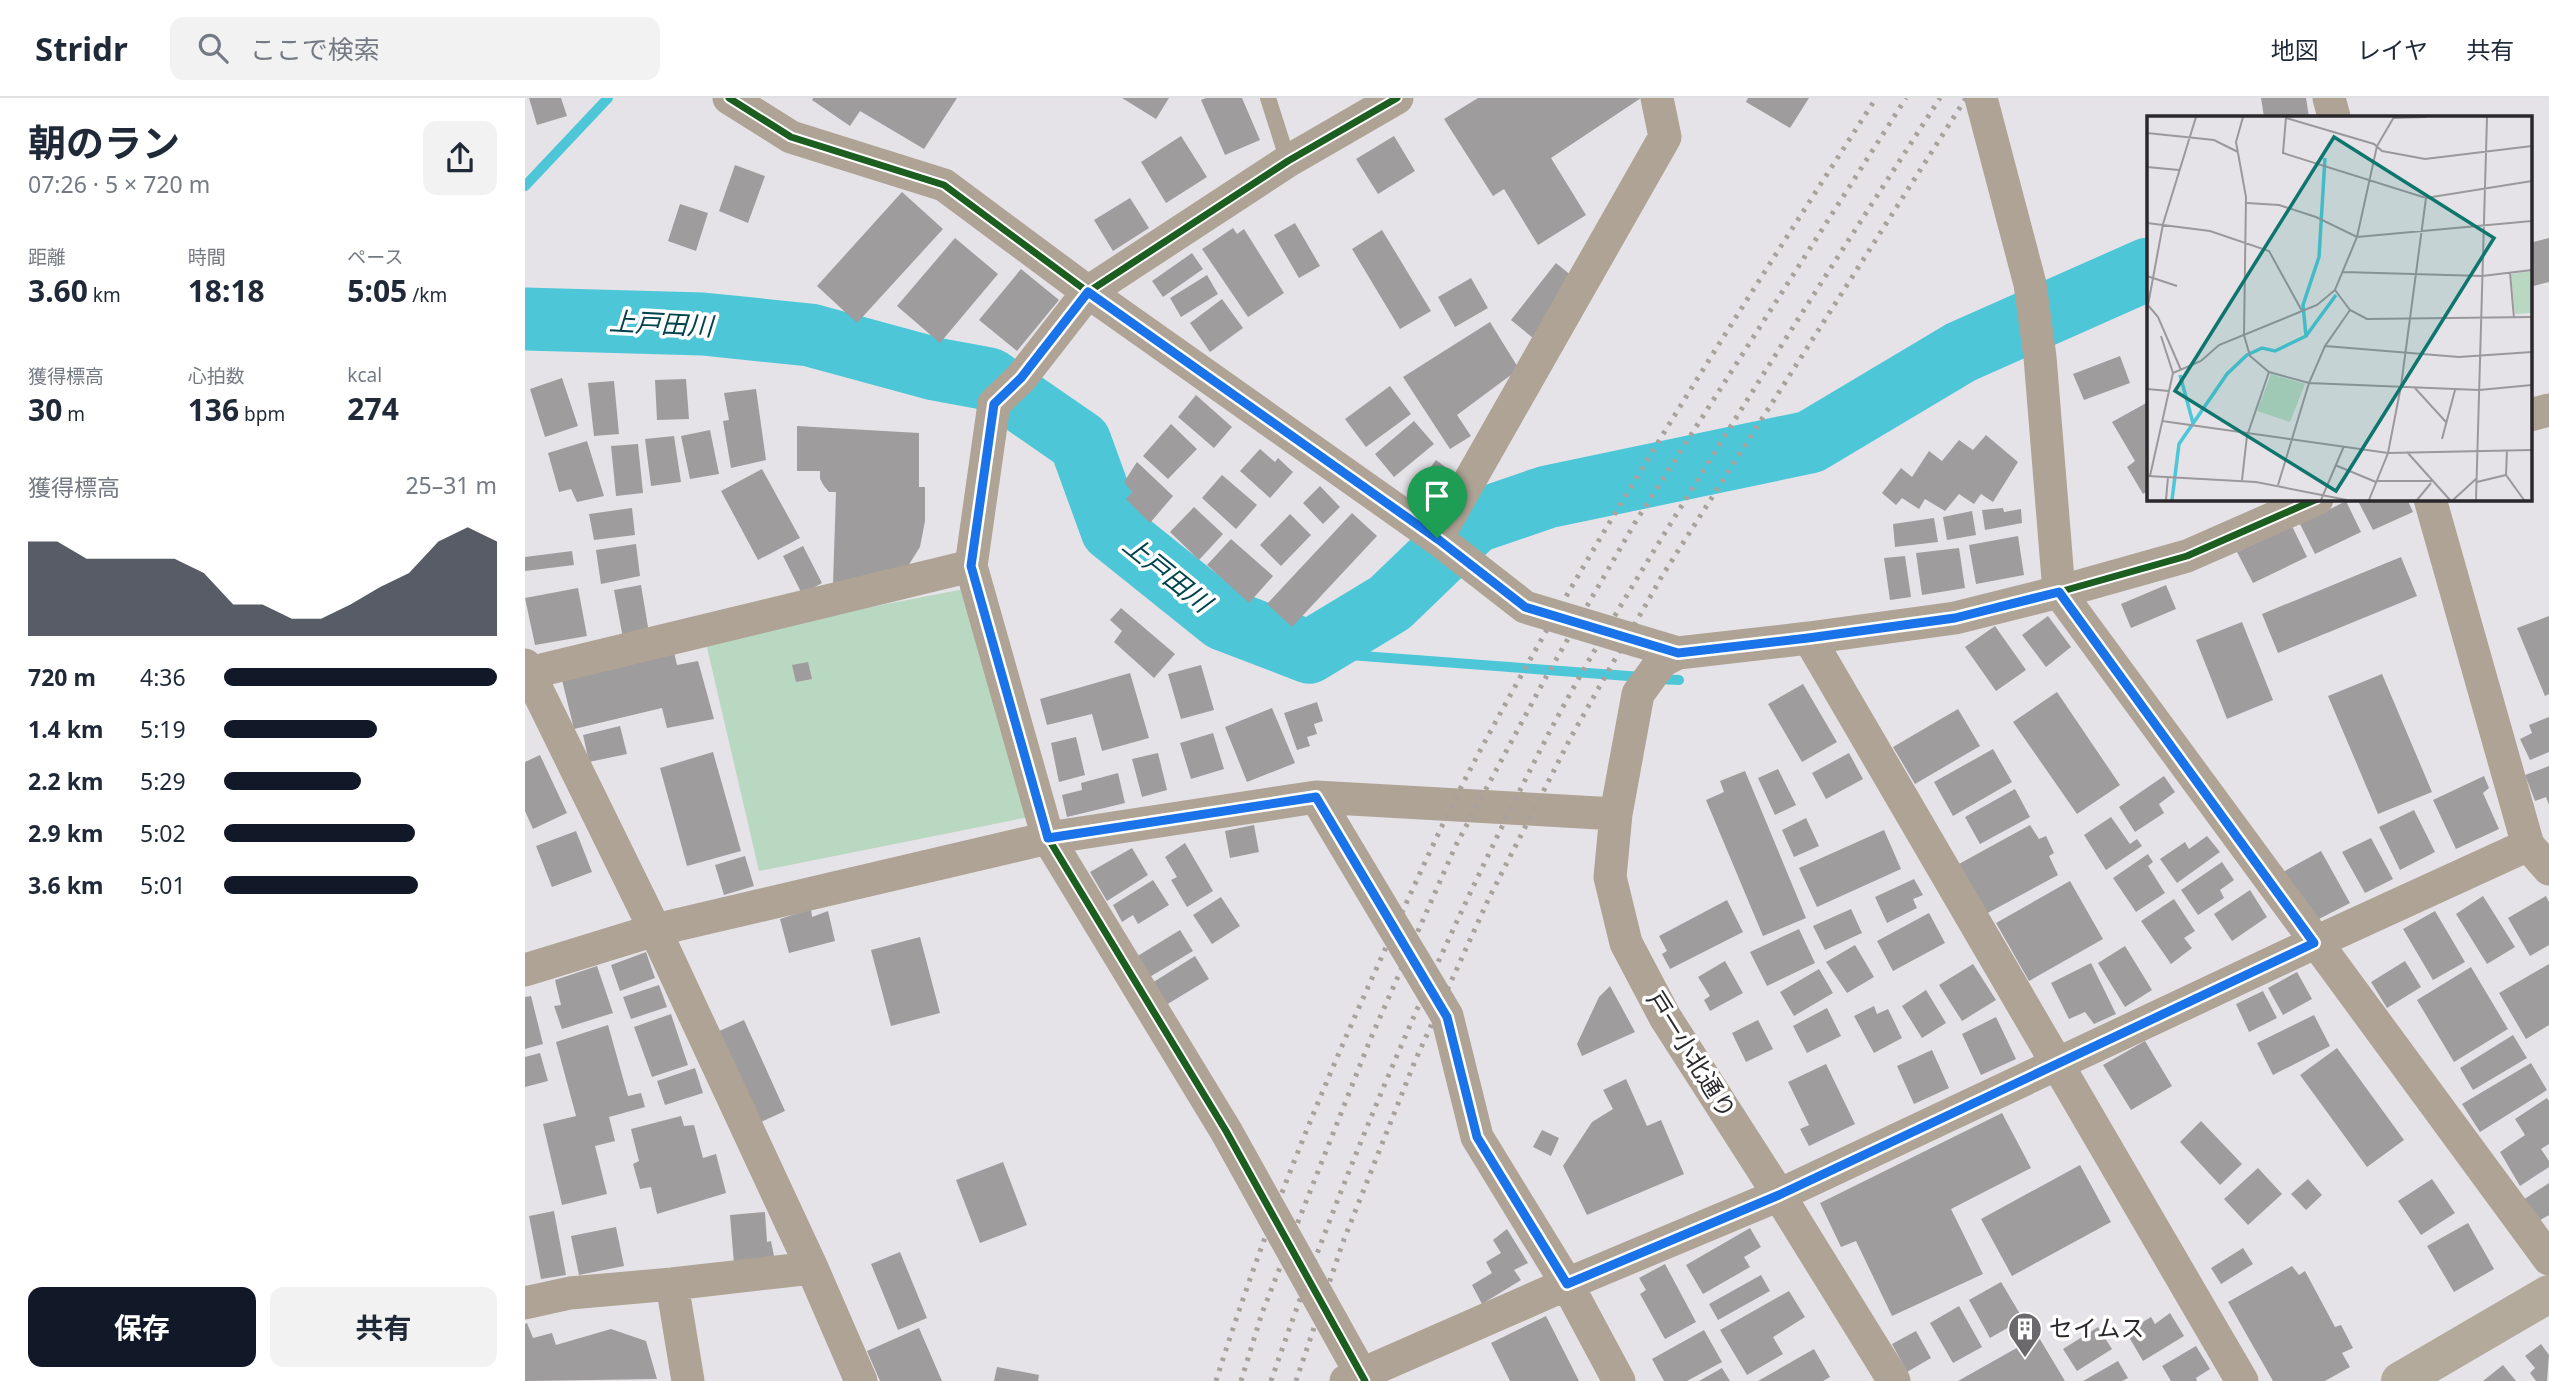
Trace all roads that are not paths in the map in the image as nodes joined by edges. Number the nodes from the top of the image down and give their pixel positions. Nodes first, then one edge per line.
1 (729, 98) edge
2 (1268, 98) edge
3 (1397, 98) edge
4 (1657, 98) edge
5 (1981, 98) edge
6 (2329, 98) edge
7 (2333, 116) edge
8 (1288, 161) junction
9 (1088, 292) junction
10 (2549, 410) edge
11 (2532, 414) edge
12 (2315, 500) edge
13 (2430, 500) edge
14 (1438, 539) junction
15 (971, 566) junction
16 (2059, 592) junction
17 (1808, 638) junction
18 (1670, 657) junction
19 (526, 670) edge
20 (1316, 797) junction
21 (1616, 814) junction
22 (1048, 838) junction
23 (2539, 857) edge
24 (655, 930) junction
25 (2314, 943) junction
26 (525, 970) edge
27 (2056, 1064) junction
28 (1779, 1195) junction
29 (2549, 1259) edge
30 (812, 1268) junction
31 (672, 1284) junction
32 (1567, 1284) junction
33 (2549, 1294) edge
34 (525, 1303) edge
35 (1358, 1379) edge
36 (688, 1381) edge
37 (861, 1381) edge
38 (1619, 1381) edge
39 (1894, 1381) edge
40 (2242, 1381) edge
41 (2400, 1381) edge

1 - 9 street
2 - 8 lane
3 - 8 street
4 - 14 street
5 - 16 street
6 - 7 street
8 - 9 street
9 - 14 street
9 - 15 street
10 - 11 street
12 - 16 street
13 - 23 street
14 - 18 street
15 - 19 street
15 - 22 street
16 - 17 street
16 - 25 street
17 - 18 street
17 - 27 street
18 - 21 street, 戸一小北通り
19 - 24 street
20 - 21 street
20 - 22 street
20 - 32 street
21 - 28 street, 戸一小北通り
22 - 24 street
22 - 35 street
23 - 25 street
24 - 26 street
24 - 30 street
25 - 27 street
25 - 29 street
27 - 28 street
27 - 40 street
28 - 32 street
28 - 39 street, 戸一小北通り
30 - 31 street
30 - 37 street
31 - 34 street
31 - 36 street
32 - 35 street
32 - 38 street
33 - 41 main road

